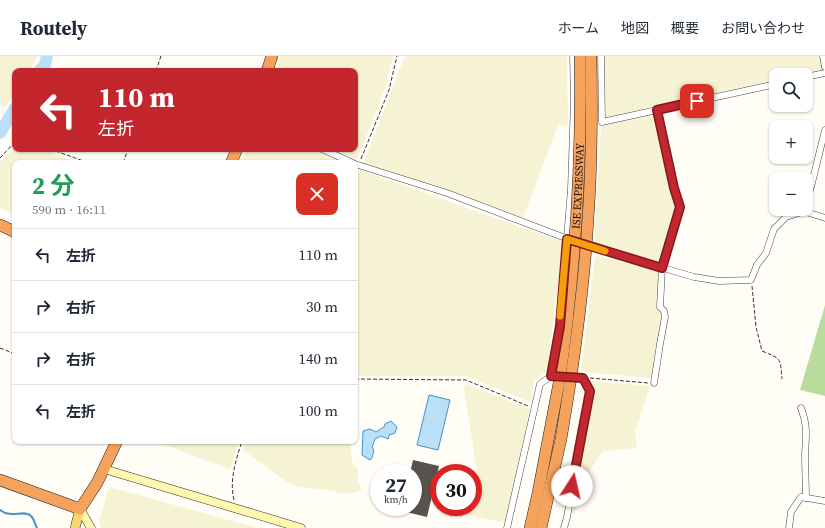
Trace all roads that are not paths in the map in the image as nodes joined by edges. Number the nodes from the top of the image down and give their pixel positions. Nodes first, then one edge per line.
1 (272, 56) edge
2 (573, 56) edge
3 (580, 56) edge
4 (591, 56) edge
5 (601, 56) edge
6 (823, 56) edge
7 (825, 67) edge
8 (268, 68) edge
9 (825, 73) edge
10 (813, 76) edge
11 (769, 86) edge
12 (657, 110) junction
13 (825, 130) edge
14 (329, 152) edge
15 (346, 160) edge
16 (358, 165) edge
17 (813, 179) edge
18 (813, 213) edge
19 (789, 216) edge
20 (825, 218) edge
21 (0, 226) edge
22 (12, 231) edge
23 (567, 239) junction
24 (662, 268) junction
25 (560, 381) junction
26 (654, 384) road end
27 (801, 408) dead end
28 (116, 444) edge
29 (104, 469) junction
30 (0, 480) edge
31 (806, 498) junction
32 (825, 501) edge
33 (80, 509) junction
34 (75, 528) edge
35 (91, 528) edge
36 (301, 528) edge
37 (508, 528) edge
38 (530, 528) edge
39 (541, 528) edge
40 (564, 528) edge
41 (789, 528) edge

1 - 8 highway
2 - 23 street
3 - 25 highway, ISE EXPRESSWAY, bridge
4 - 25 highway, ISE EXPRESSWAY, bridge
5 - 12 street
6 - 7 street
9 - 10 street
11 - 12 street
12 - 24 street
13 - 17 street
14 - 15 street
16 - 23 street
18 - 20 street
19 - 24 street
21 - 22 highway
23 - 24 street
23 - 25 street
24 - 26 street
25 - 37 street
25 - 38 highway, ISE EXPRESSWAY
25 - 39 highway, ISE EXPRESSWAY
25 - 40 street
27 - 31 street
28 - 29 highway
29 - 33 highway
29 - 36 street
30 - 33 highway
31 - 32 street
31 - 41 street
33 - 34 main road
33 - 35 street

